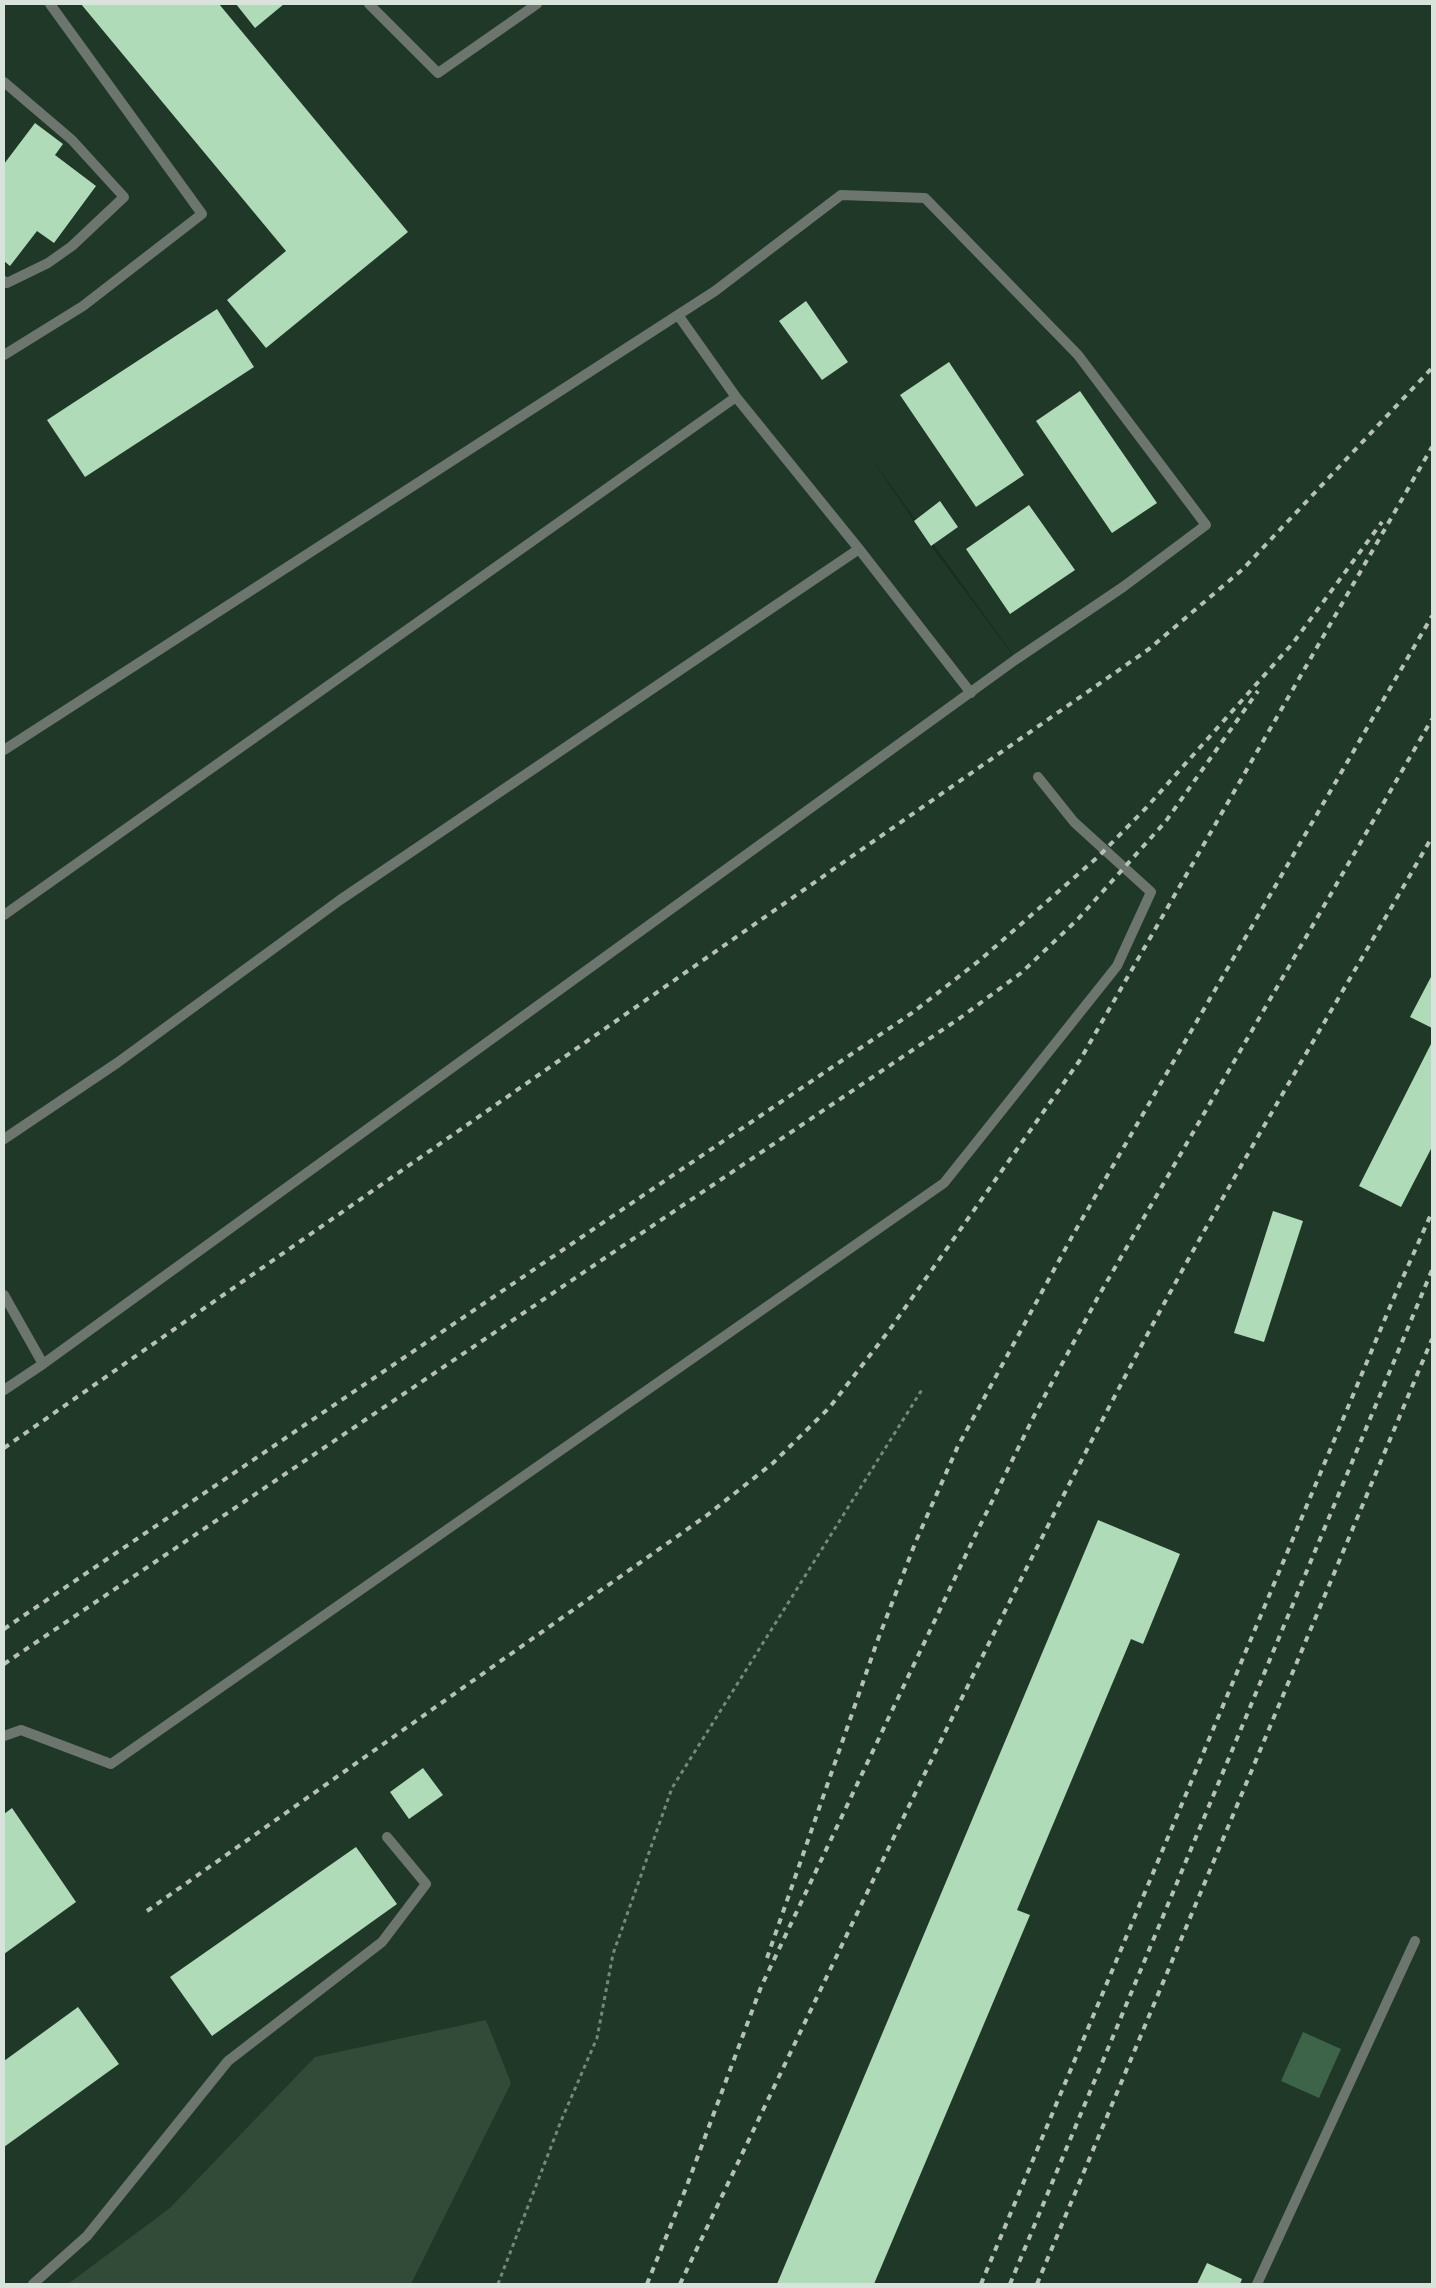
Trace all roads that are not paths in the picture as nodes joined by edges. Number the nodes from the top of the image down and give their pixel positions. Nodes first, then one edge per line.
1 (50, 4) edge
2 (537, 4) edge
3 (372, 5) edge
4 (4, 82) edge
5 (4, 281) edge
6 (678, 315) junction
7 (4, 355) edge
8 (736, 397) junction
9 (859, 549) junction
10 (971, 693) junction
11 (4, 750) edge
12 (1038, 777) dead end
13 (4, 915) edge
14 (4, 1139) edge
15 (4, 1295) edge
16 (43, 1364) junction
17 (4, 1390) edge
18 (4, 1736) edge
19 (387, 1837) dead end
20 (1415, 1941) dead end
21 (33, 2284) edge
22 (1257, 2284) edge

1 - 7 lane
2 - 3 lane
4 - 5 lane
6 - 8 lane
6 - 10 lane
6 - 11 lane
8 - 9 lane
8 - 13 lane
9 - 10 lane
9 - 14 lane
10 - 16 lane
12 - 18 lane
15 - 16 lane
16 - 17 lane
19 - 21 lane
20 - 22 lane

